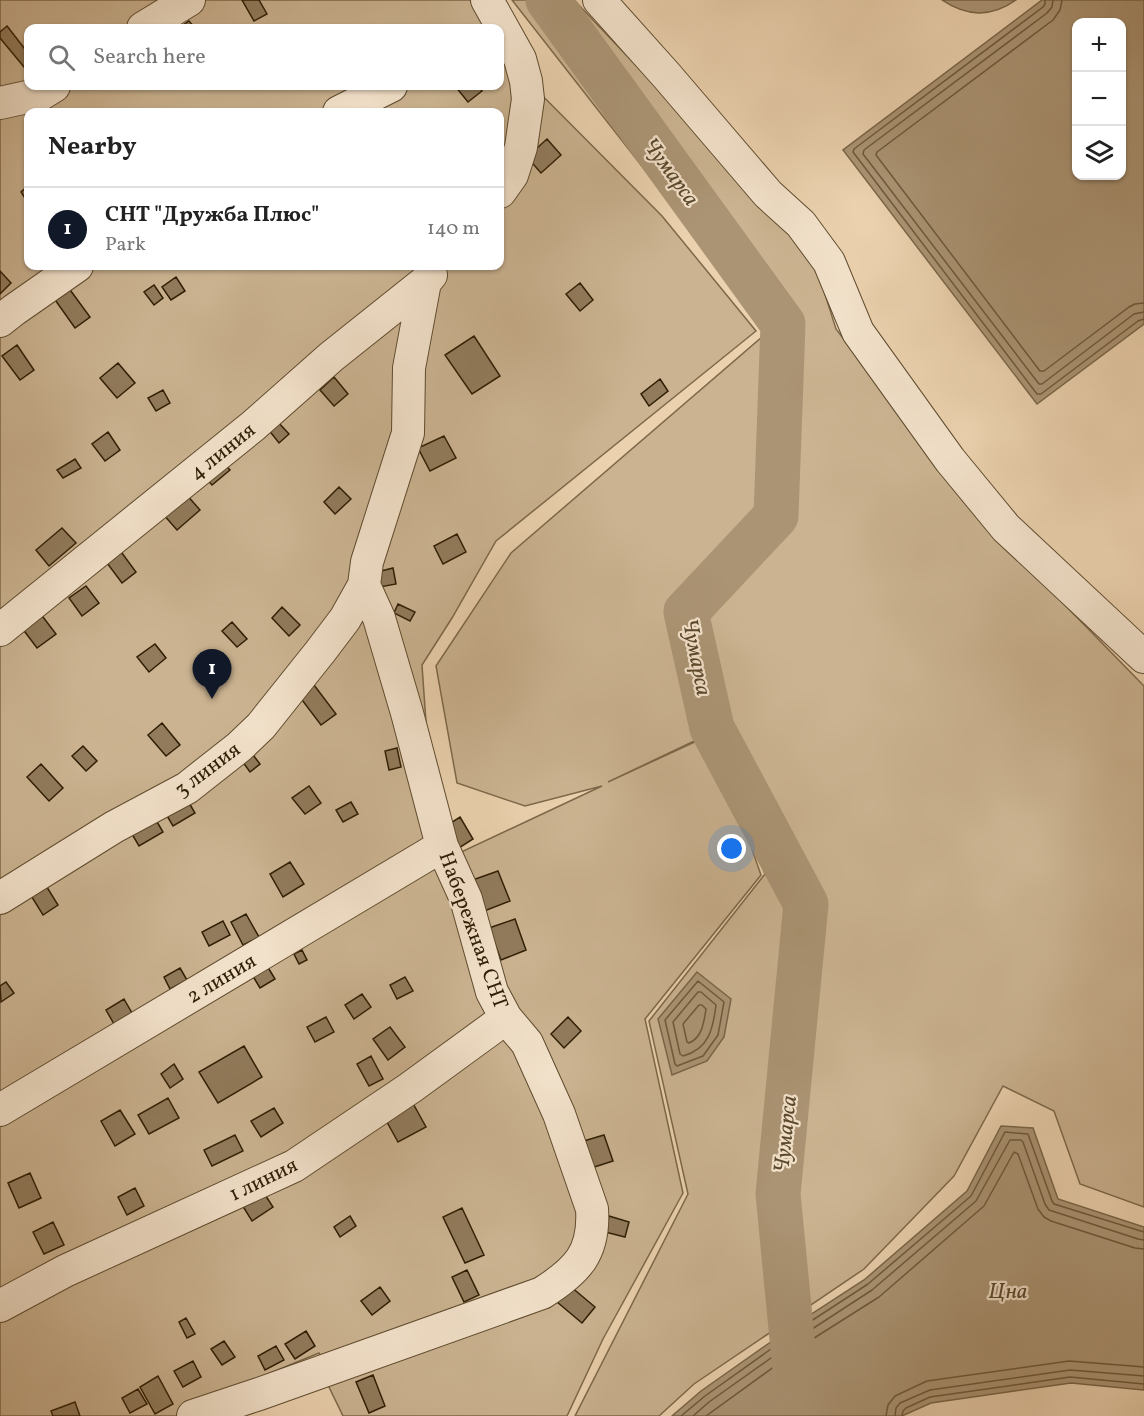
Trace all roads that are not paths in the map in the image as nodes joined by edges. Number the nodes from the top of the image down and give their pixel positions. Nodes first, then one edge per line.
1 (189, 0) edge
2 (598, 0) edge
3 (150, 24) edge
4 (504, 36) edge
5 (47, 90) edge
6 (383, 90) edge
7 (0, 103) edge
8 (347, 108) edge
9 (504, 186) edge
10 (71, 270) edge
11 (432, 274) edge
12 (0, 321) edge
13 (364, 585) junction
14 (0, 630) edge
15 (1144, 657) edge
16 (442, 846) junction
17 (0, 898) edge
18 (506, 1018) junction
19 (0, 1110) edge
20 (0, 1306) edge
21 (193, 1416) edge

1 - 3 lane
2 - 15 lane
4 - 9 lane
5 - 7 lane
6 - 8 lane
10 - 12 lane
11 - 13 lane
11 - 14 lane, 4 линия
13 - 16 lane, Набережная СНТ
13 - 17 lane, 3 линия
16 - 18 lane, Набережная СНТ
16 - 19 lane, 2 линия
18 - 20 lane, 1 линия
18 - 21 lane, Набережная СНТ

